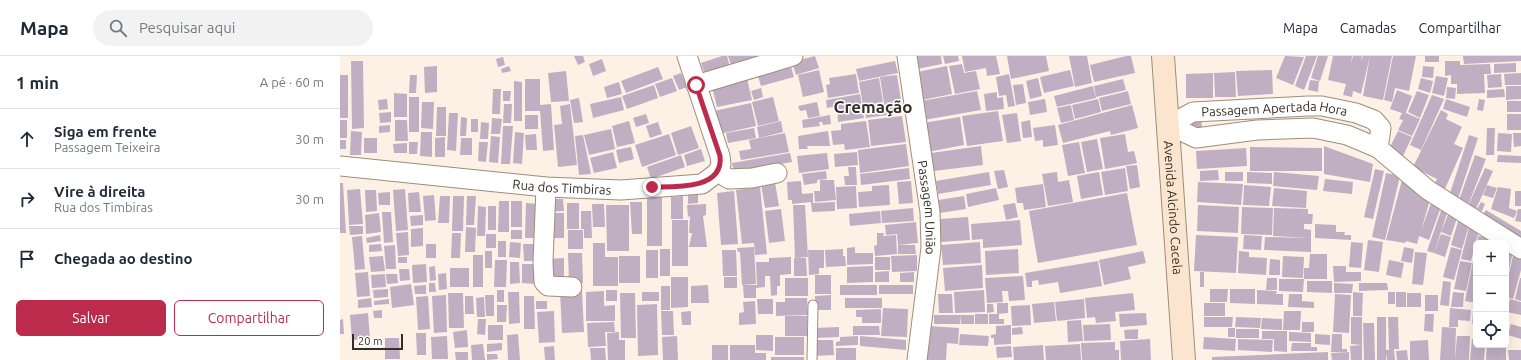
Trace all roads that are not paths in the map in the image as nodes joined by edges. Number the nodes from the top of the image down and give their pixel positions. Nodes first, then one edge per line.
1 (687, 56) edge
2 (793, 56) edge
3 (907, 56) edge
4 (1163, 56) edge
5 (696, 85) junction
6 (1169, 125) junction
7 (1378, 148) junction
8 (340, 166) edge
9 (718, 172) junction
10 (778, 172) dead end
11 (546, 187) junction
12 (1521, 249) edge
13 (572, 287) dead end
14 (813, 305) dead end
15 (812, 360) edge
16 (917, 360) edge
17 (1184, 360) edge

1 - 5 street
2 - 5 street
3 - 16 street, Passagem União
4 - 6 main road, Avenida Alcindo Cacela
5 - 9 street
6 - 7 street, Passagem Apertada Hora
6 - 7 street, Passagem Apertada Hora
6 - 17 main road, Avenida Alcindo Cacela
7 - 12 street, Passagem Apertada Hora
8 - 11 street, Rua dos Timbiras
9 - 10 street
9 - 11 street, Rua dos Timbiras
11 - 13 street
14 - 15 lane

